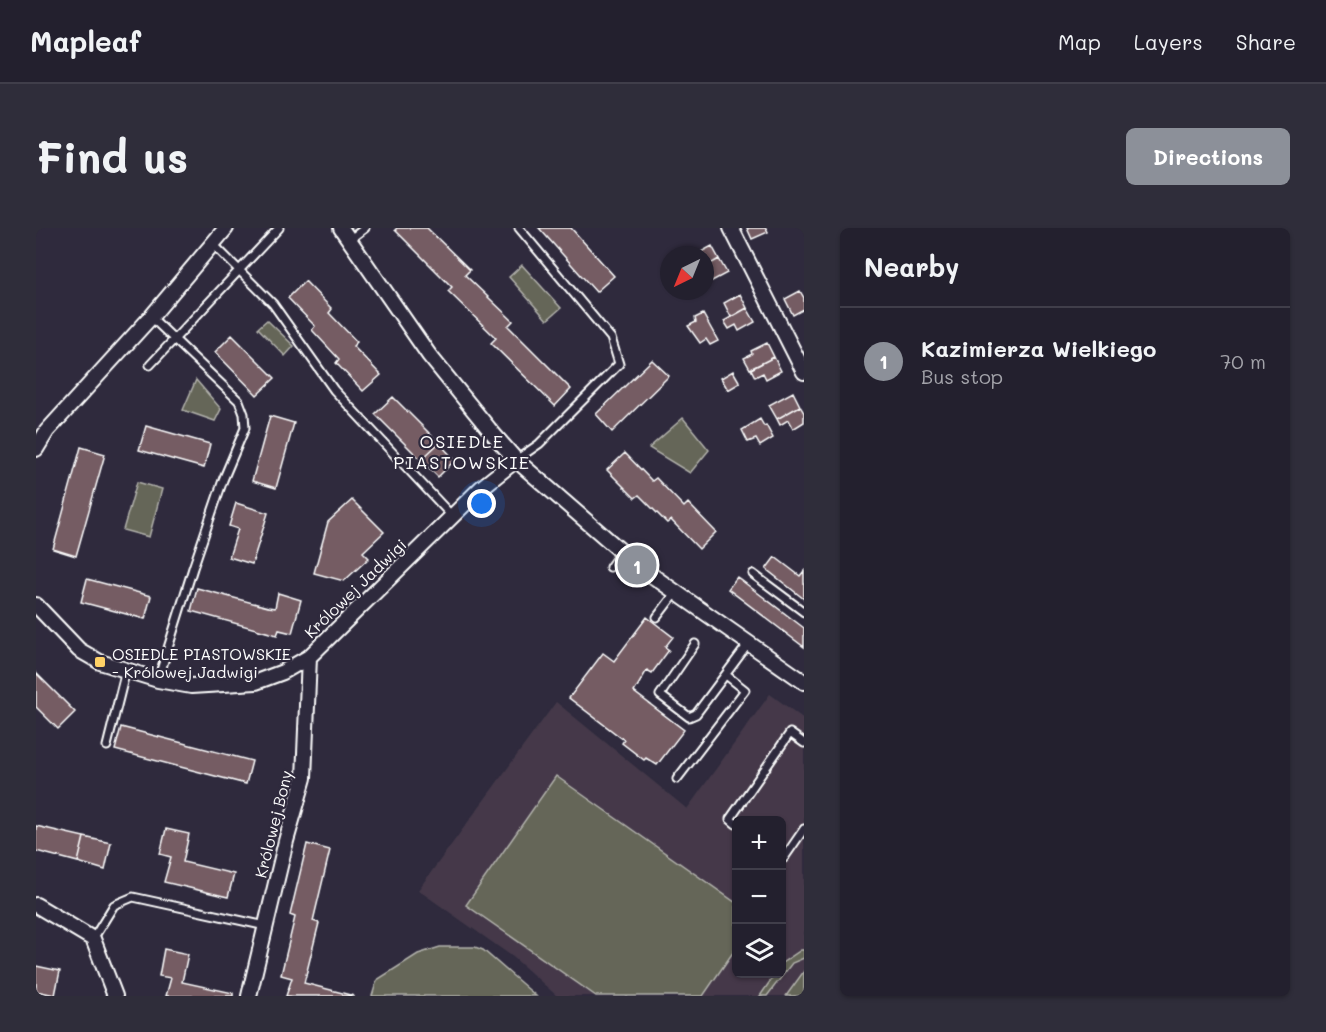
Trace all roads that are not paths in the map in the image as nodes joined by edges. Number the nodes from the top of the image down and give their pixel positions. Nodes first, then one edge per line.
1 (226, 228) edge
2 (279, 228) edge
3 (365, 228) edge
4 (519, 228) edge
5 (731, 228) edge
6 (345, 234) edge
7 (213, 244) junction
8 (240, 271) junction
9 (151, 317) junction
10 (174, 339) junction
11 (150, 366) dead end
12 (804, 372) edge
13 (41, 430) edge
14 (36, 449) edge
15 (516, 460) junction
16 (452, 516) junction
17 (621, 552) junction
18 (610, 567) dead end
19 (753, 574) dead end
20 (676, 592) junction
21 (36, 605) edge
22 (804, 612) edge
23 (657, 617) dead end
24 (749, 643) junction
25 (696, 644) dead end
26 (309, 657) junction
27 (127, 669) junction
28 (726, 675) junction
29 (158, 680) junction
30 (804, 682) edge
31 (804, 743) edge
32 (107, 746) dead end
33 (677, 779) dead end
34 (732, 816) edge
35 (804, 829) edge
36 (786, 855) edge
37 (36, 905) edge
38 (266, 926) junction
39 (93, 939) junction
40 (115, 996) edge
41 (249, 996) edge

1 - 7 street
2 - 8 lane
3 - 6 lane
4 - 15 lane
5 - 12 street
6 - 15 street
7 - 8 lane
7 - 9 street
8 - 10 lane
8 - 16 lane
9 - 10 lane
9 - 13 street
10 - 11 lane
10 - 29 lane
13 - 14 street
15 - 16 street, Królowej Jadwigi
15 - 17 street
16 - 26 street, Królowej Jadwigi
17 - 18 lane
17 - 20 street
19 - 22 lane
20 - 23 lane
20 - 24 street
21 - 27 street, Królowej Jadwigi
24 - 28 lane
24 - 30 street
25 - 28 lane
26 - 29 street, Królowej Jadwigi
26 - 38 street, Królowej Bony
27 - 29 street, Królowej Jadwigi
27 - 32 lane
28 - 33 lane
31 - 34 lane
35 - 36 lane
37 - 39 street
38 - 39 lane
38 - 41 street, Królowej Bony
39 - 40 street

